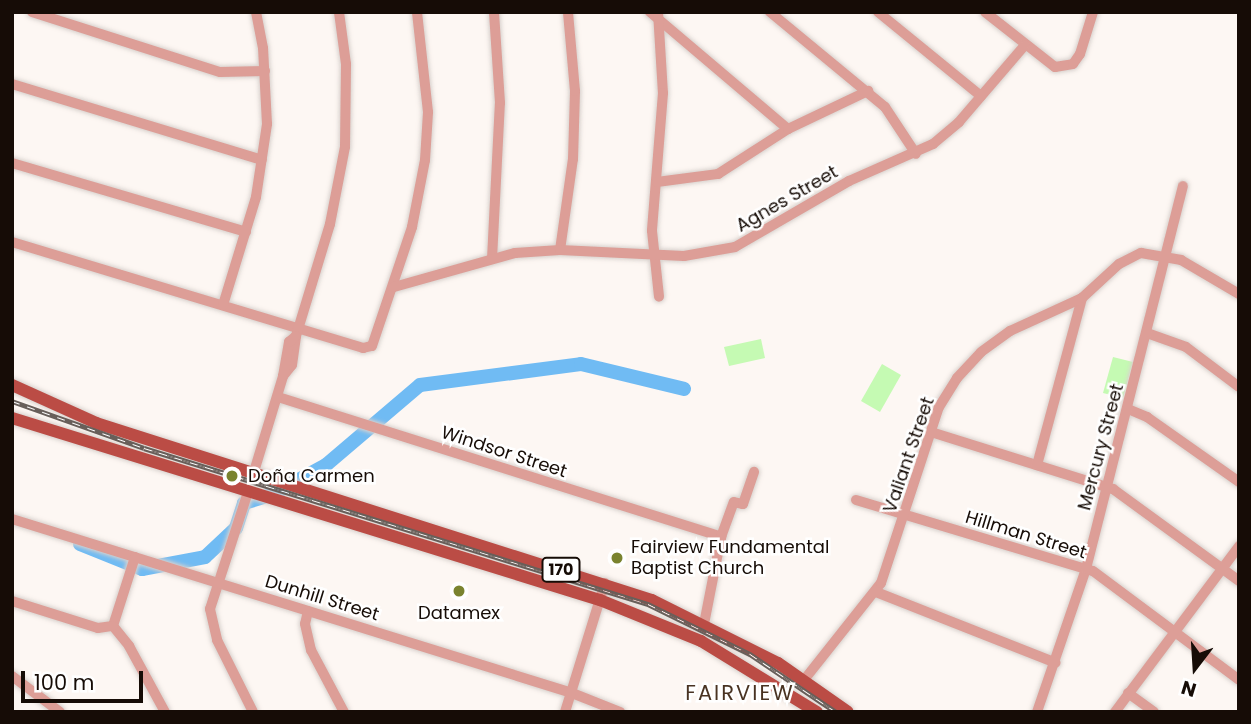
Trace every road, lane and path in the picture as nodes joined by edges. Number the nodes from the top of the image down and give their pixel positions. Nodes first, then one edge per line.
1 (32, 12) edge
2 (256, 12) edge
3 (339, 12) edge
4 (417, 12) edge
5 (494, 12) edge
6 (568, 12) edge
7 (770, 12) edge
8 (878, 12) edge
9 (985, 12) edge
10 (1093, 12) edge
11 (655, 14) edge
12 (1025, 45) junction
13 (265, 71) junction
14 (12, 85) edge
15 (868, 91) junction
16 (981, 96) junction
17 (788, 129) junction
18 (916, 154) junction
19 (262, 160) junction
20 (12, 163) edge
21 (657, 181) junction
22 (1183, 186) dead end
23 (246, 232) junction
24 (12, 242) edge
25 (560, 250) junction
26 (655, 255) junction
27 (1166, 255) junction
28 (492, 259) junction
29 (394, 287) junction
30 (1239, 294) edge
31 (659, 297) dead end
32 (1083, 298) junction
33 (223, 305) junction
34 (297, 332) junction
35 (1147, 332) junction
36 (12, 385) edge
37 (1239, 387) edge
38 (278, 397) junction
39 (1128, 409) junction
40 (12, 418) edge
41 (930, 432) junction
42 (1037, 465) junction
43 (754, 472) dead end
44 (253, 475) junction
45 (1239, 482) edge
46 (1106, 486) junction
47 (248, 492) junction
48 (856, 500) dead end
49 (905, 515) junction
50 (12, 519) edge
51 (721, 537) junction
52 (1239, 547) edge
53 (135, 557) junction
54 (1086, 569) junction
55 (1222, 569) junction
56 (1239, 581) edge
57 (605, 583) junction
58 (218, 587) junction
59 (876, 592) junction
60 (600, 600) junction
61 (12, 601) edge
62 (308, 611) junction
63 (704, 624) junction
64 (113, 626) junction
65 (1174, 633) junction
66 (1056, 663) junction
67 (12, 676) edge
68 (804, 680) junction
69 (1239, 680) edge
70 (572, 693) junction
71 (1128, 693) junction
72 (60, 712) edge
73 (165, 712) edge
74 (253, 712) edge
75 (344, 712) edge
76 (565, 712) edge
77 (620, 712) edge
78 (817, 712) edge
79 (848, 712) edge
80 (1037, 712) edge
81 (1115, 712) edge
82 (1154, 712) edge

1 - 13 street
2 - 13 street
3 - 34 street
4 - 29 street
5 - 28 street
6 - 25 street
7 - 15 street
8 - 16 street
9 - 12 street
10 - 12 street
11 - 17 street
11 - 21 street
12 - 16 street, Agnes Street
13 - 19 street
14 - 19 street
15 - 17 street
15 - 18 street
16 - 18 street, Agnes Street
17 - 21 street
18 - 26 street, Agnes Street
19 - 23 street
20 - 23 street
21 - 26 street
22 - 27 street, Mercury Street
23 - 33 street
24 - 33 street
25 - 26 street, Agnes Street
25 - 28 street, Agnes Street
26 - 31 street
27 - 30 street, Valiant Street
27 - 32 street, Valiant Street
27 - 35 street, Mercury Street
28 - 29 street, Agnes Street
29 - 34 street
32 - 41 street, Valiant Street
32 - 42 street
33 - 34 street
34 - 38 street
35 - 37 street
35 - 39 street, Mercury Street
36 - 44 main road, 170
38 - 44 street
38 - 51 street, Windsor Street
39 - 45 street
39 - 46 street, Mercury Street
40 - 47 main road, 170
41 - 42 street
41 - 49 street, Valiant Street
42 - 46 street
43 - 51 street
44 - 57 main road, 170
46 - 54 street, Mercury Street
46 - 55 street
47 - 58 street
47 - 60 main road, 170
48 - 49 street, Hillman Street
49 - 54 street, Hillman Street
49 - 59 street, Valiant Street
50 - 53 street, Dunhill Street
51 - 63 street
52 - 55 street
53 - 58 street, Dunhill Street
53 - 64 street
54 - 65 street, Hillman Street
54 - 66 street, Mercury Street
55 - 56 street
55 - 65 street
57 - 60 street
57 - 63 main road, 170
58 - 62 street, Dunhill Street
58 - 74 street
59 - 66 street
59 - 68 street, Valiant Street
60 - 70 street
60 - 78 main road, 170
61 - 64 street
62 - 70 street, Dunhill Street
62 - 75 street
63 - 68 main road, 170
64 - 73 street
65 - 69 street, Hillman Street
65 - 71 street
66 - 80 street, Mercury Street
67 - 72 street
68 - 79 main road, 170
70 - 76 street
70 - 77 street, Dunhill Street
71 - 81 street
71 - 82 street

